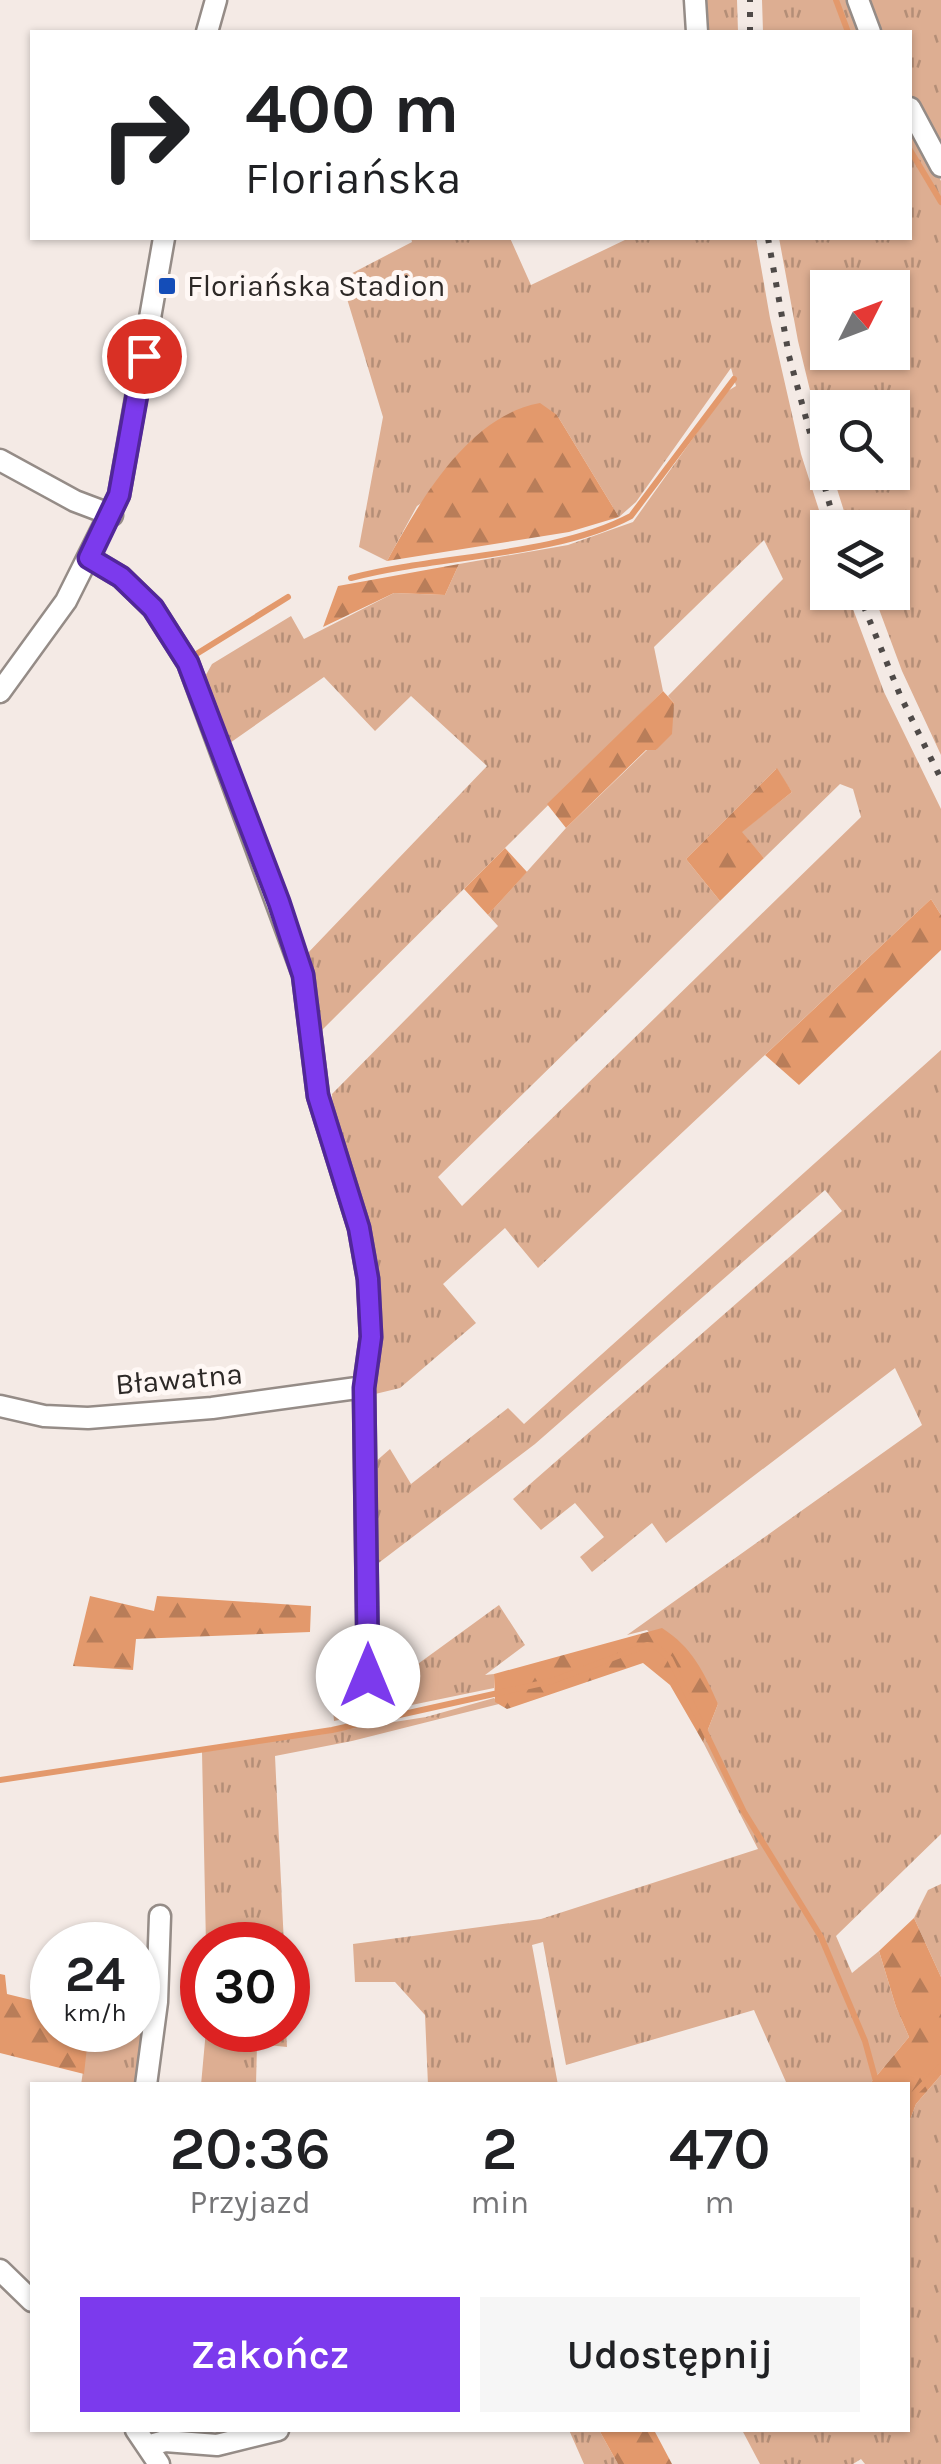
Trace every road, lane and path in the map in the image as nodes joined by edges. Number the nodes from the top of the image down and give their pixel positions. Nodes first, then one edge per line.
1 (216, 0) edge
2 (695, 0) edge
3 (858, 0) edge
4 (208, 30) edge
5 (697, 30) edge
6 (869, 30) edge
7 (912, 112) edge
8 (941, 166) edge
9 (164, 240) edge
10 (0, 460) edge
11 (112, 515) junction
12 (89, 558) junction
13 (0, 692) edge
14 (364, 1388) junction
15 (0, 1406) edge
16 (368, 1676) dead end
17 (160, 1916) dead end
18 (146, 2082) edge
19 (0, 2270) edge
20 (30, 2300) edge
21 (270, 2432) edge
22 (148, 2447) edge

1 - 4 street
2 - 5 street
3 - 6 street
7 - 8 street
9 - 11 street
10 - 11 street
11 - 12 street
12 - 13 street
12 - 14 street
14 - 15 street, Bławatna
14 - 16 street
17 - 18 street
19 - 20 street
21 - 22 street

